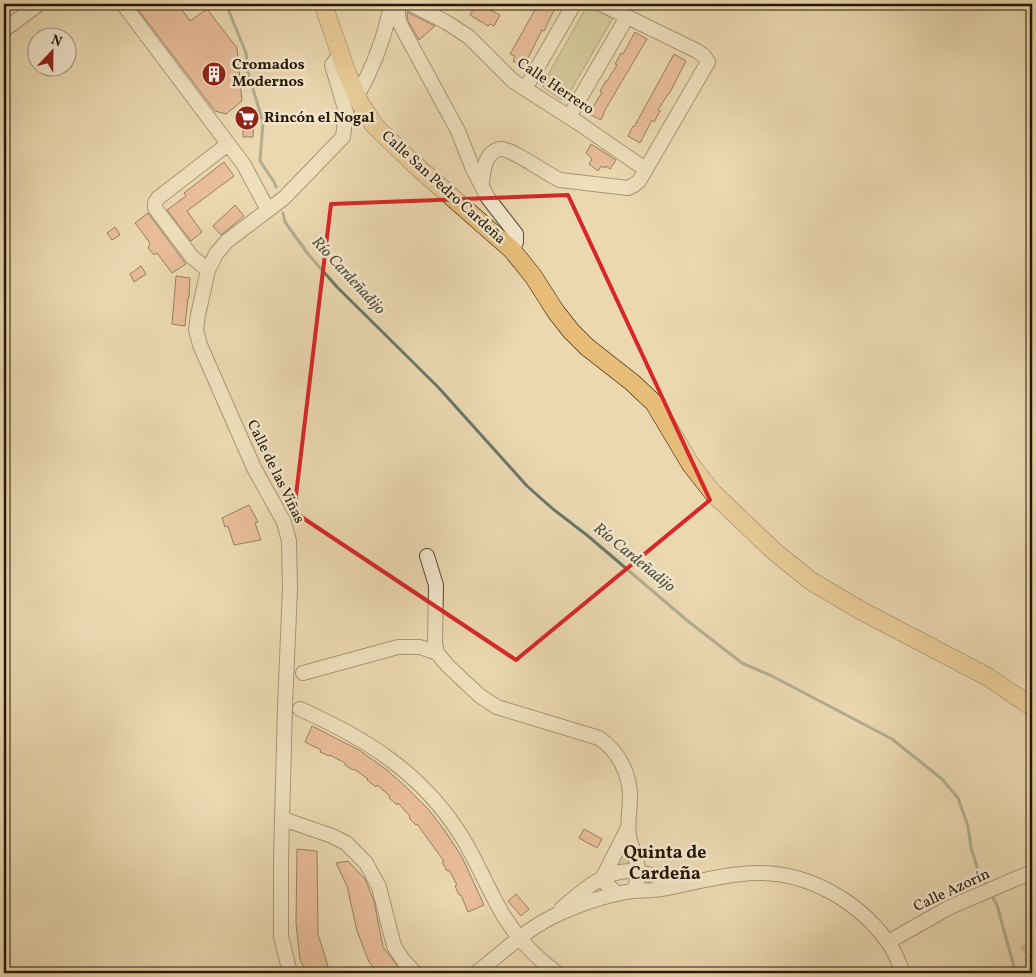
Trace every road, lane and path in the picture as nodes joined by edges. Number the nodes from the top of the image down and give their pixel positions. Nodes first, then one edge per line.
1 (40, 4) edge
2 (124, 4) edge
3 (391, 4) edge
4 (398, 4) edge
5 (410, 4) edge
6 (574, 4) edge
7 (601, 4) edge
8 (326, 7) edge
9 (627, 16) junction
10 (4, 30) edge
11 (340, 54) junction
12 (525, 89) junction
13 (357, 96) junction
14 (570, 117) junction
15 (228, 144) junction
16 (645, 169) junction
17 (482, 184) junction
18 (268, 210) junction
19 (516, 255) junction
20 (208, 270) junction
21 (428, 556) dead end
22 (437, 653) junction
23 (303, 673) dead end
24 (1032, 707) edge
25 (300, 709) dead end
26 (283, 818) junction
27 (628, 828) junction
28 (1032, 872) edge
29 (639, 873) junction
30 (604, 877) junction
31 (682, 884) junction
32 (640, 891) junction
33 (618, 894) junction
34 (553, 917) junction
35 (520, 938) junction
36 (888, 942) junction
37 (290, 973) edge
38 (416, 973) edge
39 (476, 973) edge
40 (557, 973) edge
41 (903, 973) edge

1 - 10 street
2 - 15 street
3 - 13 street
4 - 17 street
5 - 12 street, Calle Herrero
6 - 12 street
7 - 9 street
8 - 11 main road, Calle San Pedro Cardeña
9 - 14 street
9 - 16 street
11 - 13 main road, Calle San Pedro Cardeña
11 - 18 street, Calle de las Viñas
12 - 14 street, Calle Herrero
13 - 19 main road, Calle San Pedro Cardeña
14 - 16 street, Calle Herrero
15 - 18 street
15 - 20 street
16 - 17 street
17 - 19 street
18 - 20 street, Calle de las Viñas
19 - 24 main road, Calle San Pedro Cardeña
20 - 26 street, Calle de las Viñas
21 - 22 street
22 - 23 street
22 - 27 street
25 - 35 street
26 - 37 street, Calle de las Viñas
26 - 38 street
27 - 29 street
27 - 30 street
28 - 36 street, Calle Azorín
29 - 30 street
29 - 31 street
29 - 32 street
30 - 33 street
30 - 34 street
31 - 32 street
31 - 36 street
32 - 33 street
33 - 34 street
34 - 35 street
35 - 39 street
35 - 40 street
36 - 41 street

